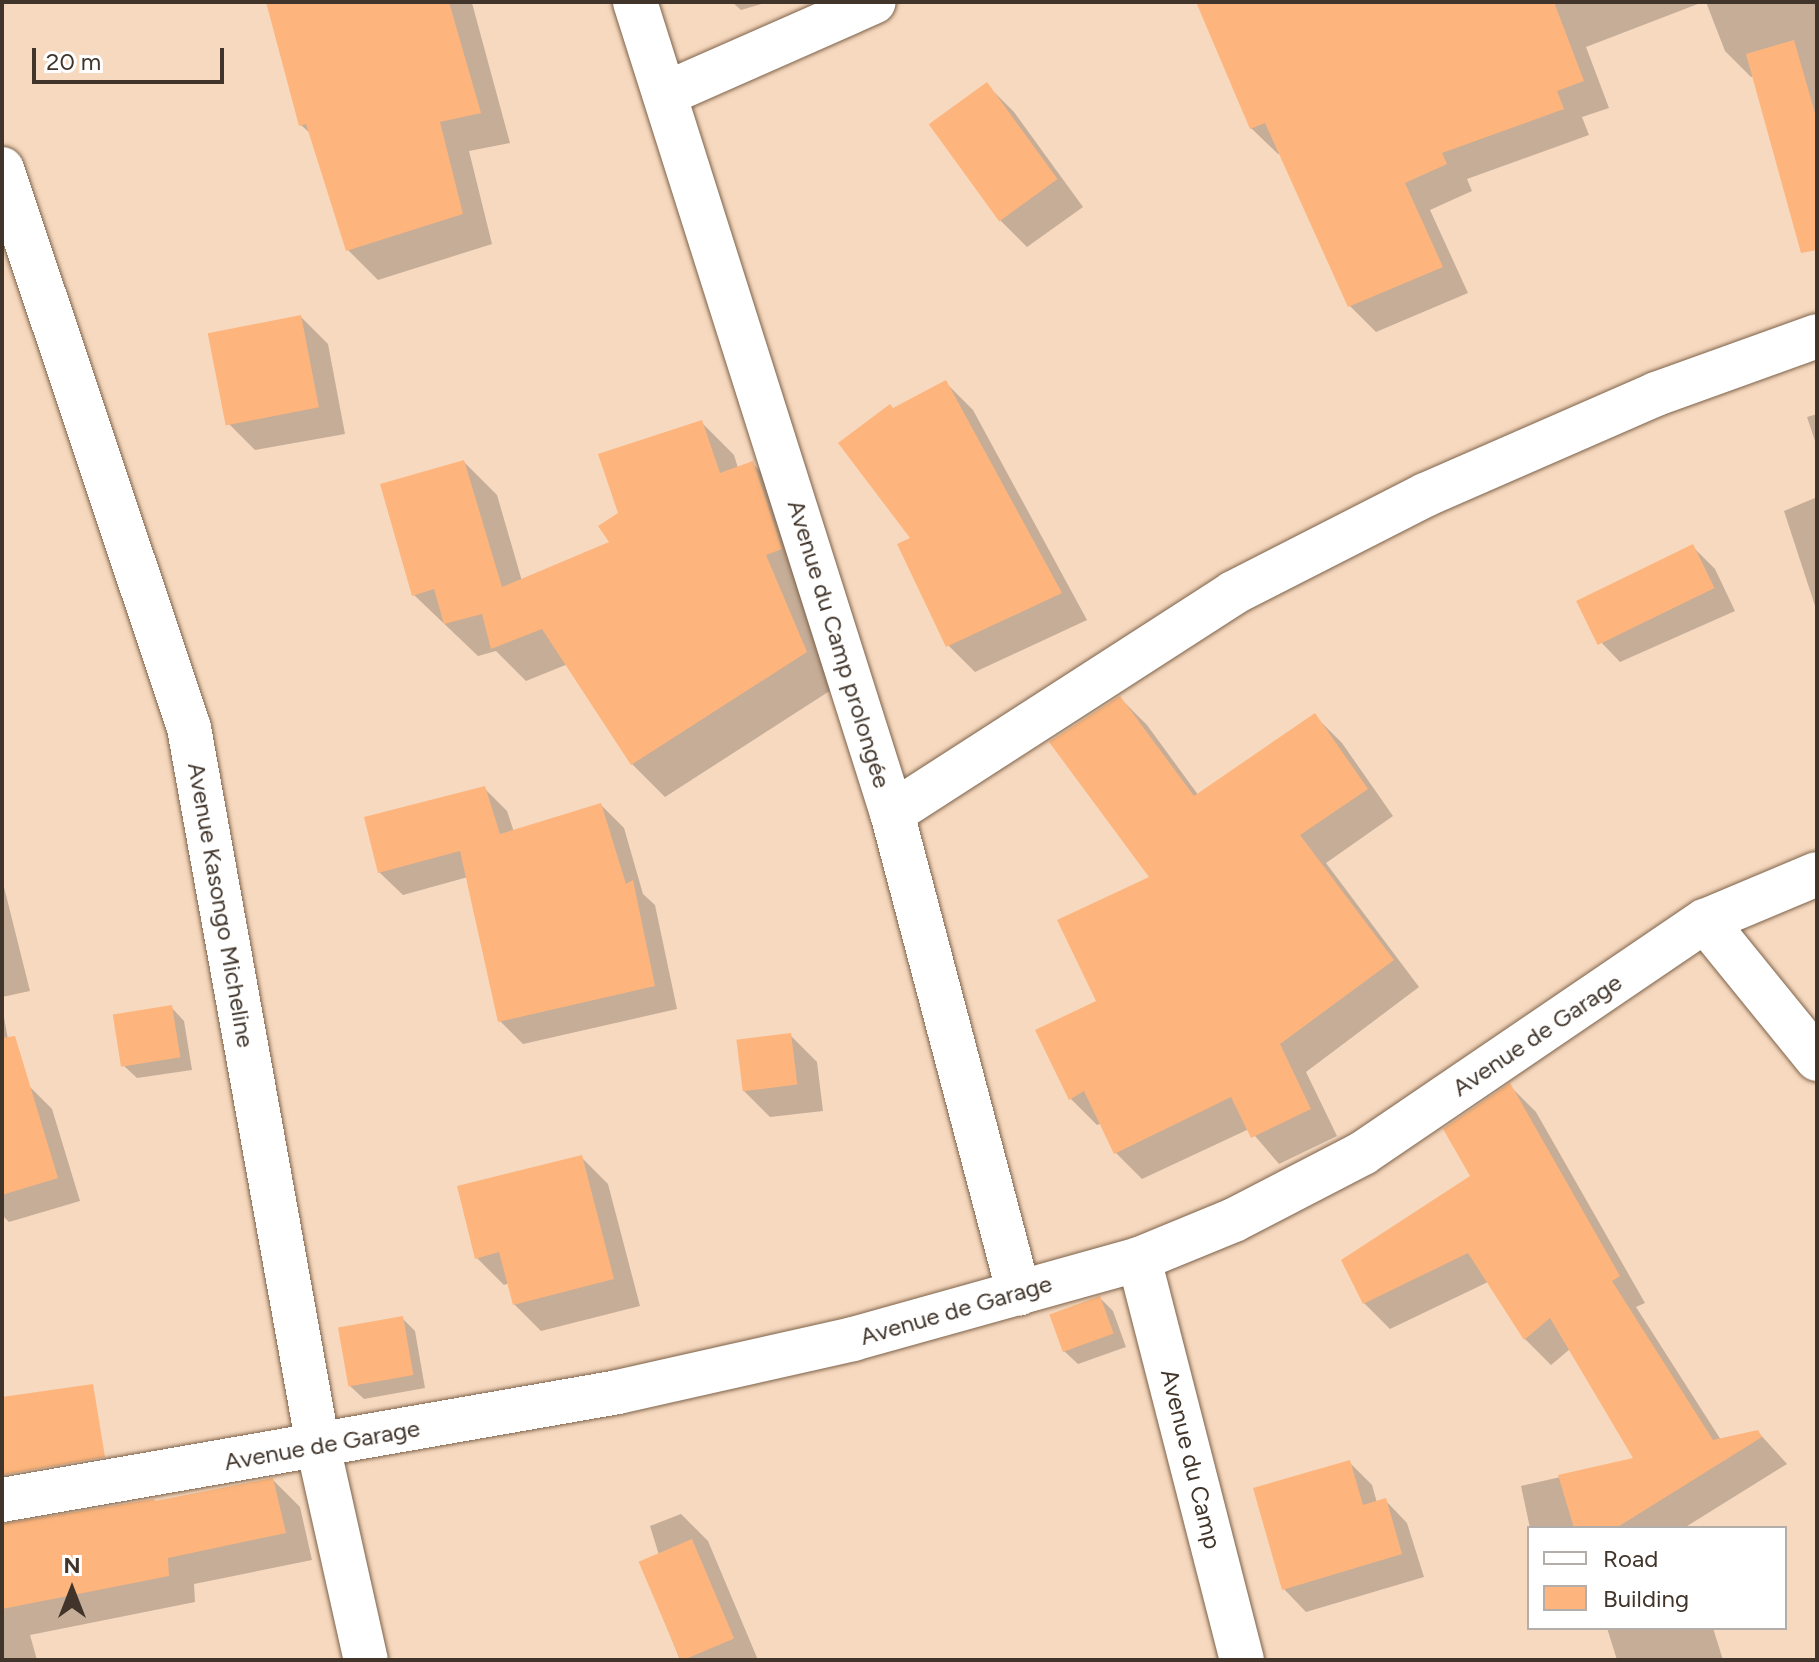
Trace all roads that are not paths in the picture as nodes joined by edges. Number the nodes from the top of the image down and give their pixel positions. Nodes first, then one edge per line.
1 (635, 2) edge
2 (874, 2) edge
3 (665, 94) junction
4 (2, 169) edge
5 (1817, 336) edge
6 (892, 813) junction
7 (1817, 874) edge
8 (1705, 921) junction
9 (1817, 1059) edge
10 (1139, 1259) junction
11 (1019, 1293) junction
12 (318, 1446) junction
13 (2, 1500) edge
14 (366, 1660) edge
15 (1242, 1660) edge

1 - 3 street, Avenue du Camp prolongée
2 - 3 street
3 - 6 street, Avenue du Camp prolongée
4 - 12 street, Avenue Kasongo Micheline
5 - 6 street
6 - 11 street, Avenue du Camp prolongée
7 - 8 street, Avenue de Garage
8 - 9 street
8 - 10 street, Avenue de Garage
10 - 11 street, Avenue de Garage
10 - 15 street, Avenue du Camp
11 - 12 street, Avenue de Garage
12 - 13 street, Avenue de Garage
12 - 14 street, Avenue Kasongo Micheline

